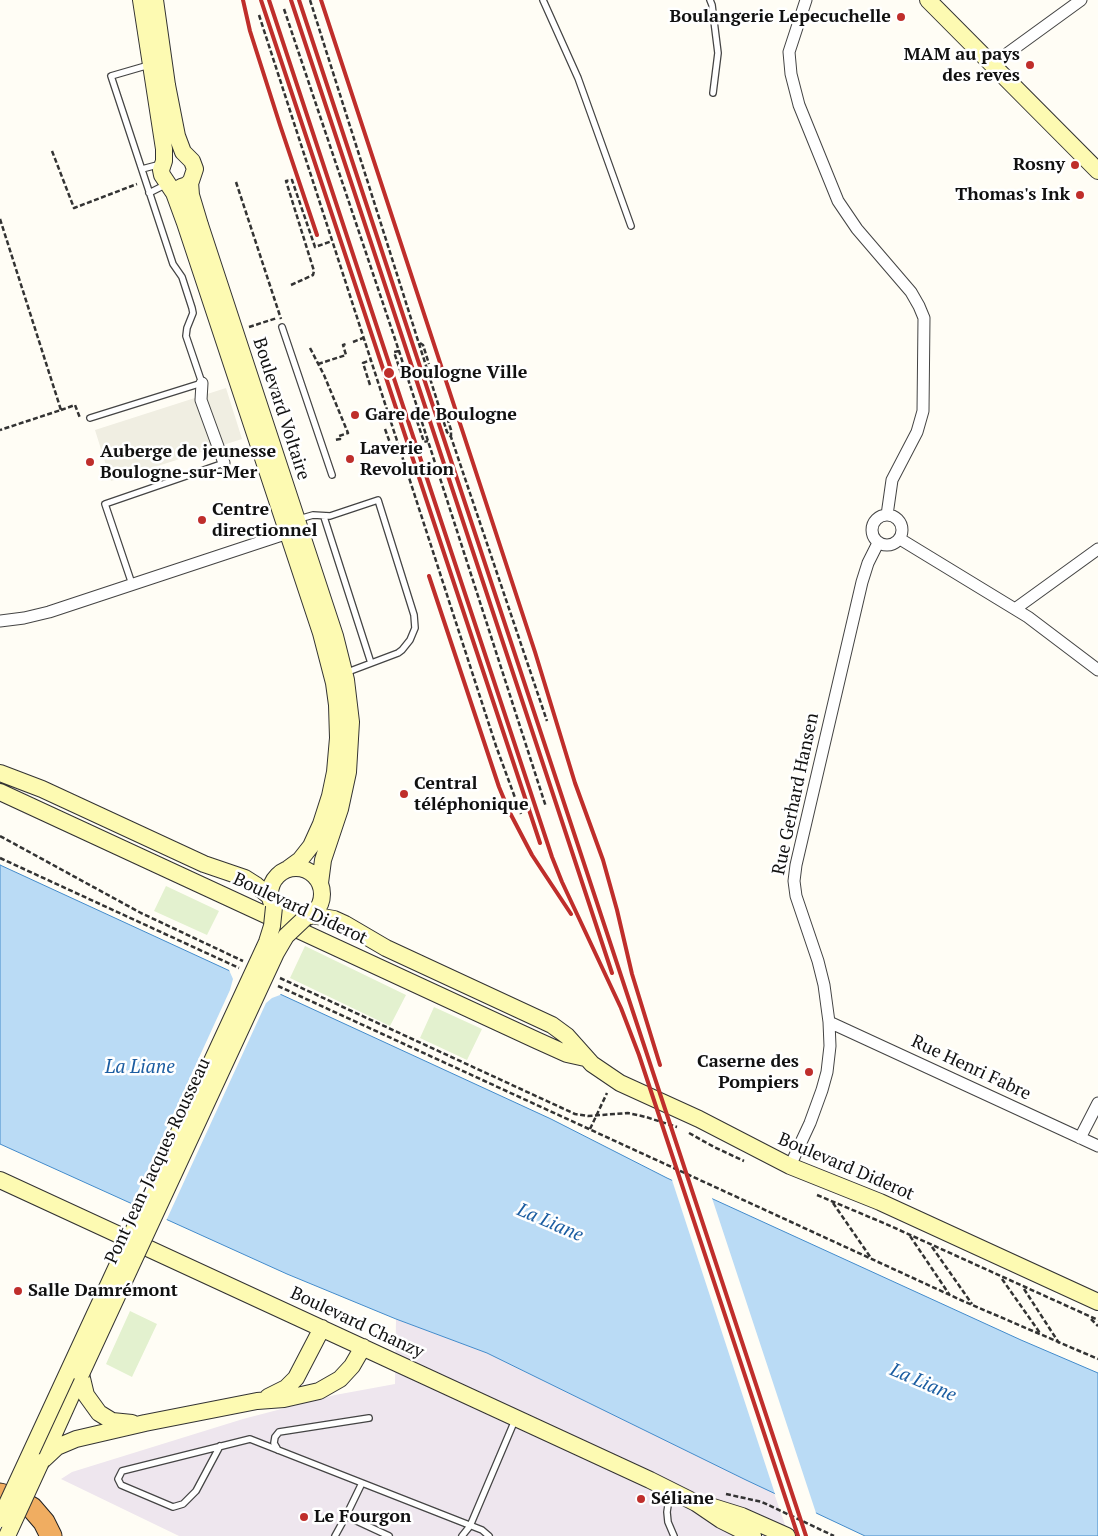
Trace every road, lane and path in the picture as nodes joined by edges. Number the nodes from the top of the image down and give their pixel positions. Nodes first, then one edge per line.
1 (141, 0) edge
2 (154, 0) edge
3 (310, 0) edge
4 (543, 0) edge
5 (710, 0) edge
6 (806, 0) edge
7 (928, 0) edge
8 (1081, 0) edge
9 (284, 9) dead end
10 (259, 15) dead end
11 (157, 62) junction
12 (994, 66) junction
13 (713, 93) dead end
14 (52, 151) dead end
15 (185, 155) junction
16 (163, 162) junction
17 (142, 169) junction
18 (1098, 171) edge
19 (145, 181) junction
20 (190, 182) junction
21 (236, 182) dead end
22 (168, 185) junction
23 (150, 193) junction
24 (0, 219) edge
25 (631, 226) dead end
26 (332, 241) junction
27 (291, 285) dead end
28 (282, 327) dead end
29 (243, 329) dead end
30 (363, 338) junction
31 (353, 342) dead end
32 (420, 342) junction
33 (346, 344) dead end
34 (310, 348) dead end
35 (399, 351) junction
36 (371, 360) junction
37 (318, 364) junction
38 (429, 364) dead end
39 (401, 373) dead end
40 (324, 375) junction
41 (320, 376) dead end
42 (202, 383) junction
43 (370, 386) dead end
44 (445, 411) dead end
45 (90, 418) dead end
46 (417, 421) dead end
47 (385, 429) dead end
48 (0, 430) edge
49 (451, 437) junction
50 (335, 440) dead end
51 (428, 440) junction
52 (402, 452) junction
53 (224, 463) joint
54 (332, 475) dead end
55 (887, 515) junction
56 (324, 517) junction
57 (292, 527) junction
58 (900, 539) junction
59 (878, 543) junction
60 (1098, 549) edge
61 (132, 584) junction
62 (1015, 609) junction
63 (0, 621) edge
64 (371, 663) junction
65 (1098, 670) edge
66 (345, 673) junction
67 (547, 721) dead end
68 (0, 772) edge
69 (0, 792) edge
70 (546, 807) dead end
71 (522, 814) dead end
72 (0, 836) edge
73 (0, 858) edge
74 (285, 871) junction
75 (228, 872) junction
76 (321, 888) junction
77 (272, 902) junction
78 (308, 917) junction
79 (363, 933) junction
80 (251, 964) dead end
81 (239, 968) dead end
82 (277, 976) dead end
83 (275, 984) dead end
84 (829, 1022) junction
85 (585, 1058) junction
86 (610, 1087) dead end
87 (1098, 1103) edge
88 (596, 1116) junction
89 (590, 1129) junction
90 (1080, 1138) junction
91 (1098, 1146) edge
92 (751, 1164) dead end
93 (790, 1166) junction
94 (0, 1180) edge
95 (817, 1195) dead end
96 (832, 1201) junction
97 (909, 1235) junction
98 (932, 1246) junction
99 (871, 1258) junction
100 (1001, 1277) junction
101 (1024, 1287) junction
102 (950, 1294) junction
103 (1098, 1302) edge
104 (972, 1305) junction
105 (1086, 1316) junction
106 (1098, 1320) edge
107 (1098, 1326) edge
108 (322, 1328) junction
109 (1041, 1335) junction
110 (1059, 1343) junction
111 (363, 1347) junction
112 (1098, 1359) edge
113 (81, 1374) junction
114 (257, 1401) junction
115 (369, 1418) dead end
116 (516, 1418) junction
117 (145, 1423) junction
118 (220, 1446) junction
119 (278, 1450) junction
120 (41, 1462) junction
121 (362, 1483) junction
122 (671, 1490) junction
123 (720, 1493) dead end
124 (0, 1494) edge
125 (696, 1503) junction
126 (346, 1516) junction
127 (0, 1519) edge
128 (470, 1526) junction
129 (52, 1534) edge
130 (7, 1536) edge
131 (335, 1536) edge
132 (389, 1536) edge
133 (462, 1536) edge
134 (489, 1536) edge
135 (674, 1536) edge
136 (753, 1536) edge
137 (787, 1536) edge
138 (834, 1536) edge

1 - 11 street, Boulevard Voltaire
2 - 11 street, Boulevard Voltaire
3 - 32 path
4 - 25 lane
5 - 13 lane
6 - 55 street
7 - 12 street
8 - 12 street
9 - 35 path
10 - 26 path
11 - 15 street, Boulevard Voltaire
11 - 16 street, Boulevard Voltaire
11 - 17 lane
12 - 18 street
14 - 19 path
15 - 16 street
15 - 20 street, Boulevard Voltaire
16 - 17 lane
16 - 22 street, Boulevard Voltaire
17 - 19 lane
19 - 23 lane
20 - 22 street
20 - 57 street, Boulevard Voltaire
21 - 29 path
22 - 23 lane
22 - 57 street, Boulevard Voltaire
23 - 42 lane
24 - 48 path
26 - 27 path
26 - 30 path
28 - 54 lane
30 - 31 path
30 - 36 path
32 - 38 path
32 - 49 path
33 - 37 path
34 - 37 path
35 - 39 path
35 - 51 path
36 - 43 path
36 - 52 path
37 - 40 path
40 - 41 path
40 - 50 path
42 - 45 lane
42 - 53 street
44 - 49 path
46 - 51 path
47 - 52 path
49 - 67 path
51 - 70 path
52 - 71 path
53 - 61 lane
55 - 58 street
55 - 59 street
56 - 57 lane
56 - 64 lane
56 - 64 lane
57 - 61 street
57 - 66 street, Boulevard Voltaire
57 - 74 street, Boulevard Voltaire
58 - 59 street
58 - 62 street
59 - 84 street, Rue Gerhard Hansen
60 - 62 street
61 - 63 street
62 - 65 street
64 - 66 lane
66 - 76 street, Boulevard Voltaire
68 - 75 street, Boulevard Diderot
69 - 85 street, Boulevard Diderot
72 - 80 path
73 - 81 path
74 - 75 street, Boulevard Diderot
74 - 76 street
74 - 77 street
75 - 77 street, Boulevard Diderot
76 - 78 street
76 - 79 street, Boulevard Diderot
77 - 78 street
77 - 127 street, Pont Jean-Jacques Rousseau, bridge
78 - 79 street, Boulevard Diderot
78 - 113 street, Pont Jean-Jacques Rousseau, bridge
79 - 85 street, Boulevard Diderot
82 - 88 path
83 - 89 path
84 - 90 street, Rue Henri Fabre
84 - 93 street, Rue Gerhard Hansen
85 - 93 street, Boulevard Diderot
86 - 88 path
87 - 90 street
88 - 89 path
88 - 92 path
89 - 99 path
90 - 91 street, Rue Henri Fabre
93 - 103 street, Boulevard Diderot
94 - 108 street, Boulevard Chanzy
95 - 96 path
96 - 97 path
96 - 99 path
97 - 98 path
97 - 102 path
98 - 100 path
98 - 104 path
99 - 102 path
100 - 101 path
100 - 109 path
101 - 105 path
101 - 110 path
102 - 104 path
104 - 109 path
105 - 106 path
105 - 107 path
108 - 111 street, Boulevard Chanzy
108 - 114 street
109 - 110 path
110 - 112 path
111 - 114 street
111 - 116 street, Boulevard Chanzy
113 - 117 street
113 - 120 street, Pont Jean-Jacques Rousseau
114 - 117 street
115 - 119 lane
116 - 122 street, Boulevard Chanzy
116 - 128 lane
117 - 120 street
118 - 118 lane
118 - 119 lane
119 - 121 lane
120 - 130 street, Pont Jean-Jacques Rousseau, bridge
121 - 126 lane
121 - 128 lane
122 - 125 street, Boulevard Chanzy
122 - 135 lane
123 - 138 path
124 - 129 highway
125 - 136 street
125 - 137 street
126 - 131 lane
126 - 132 lane
128 - 133 lane
128 - 134 lane

